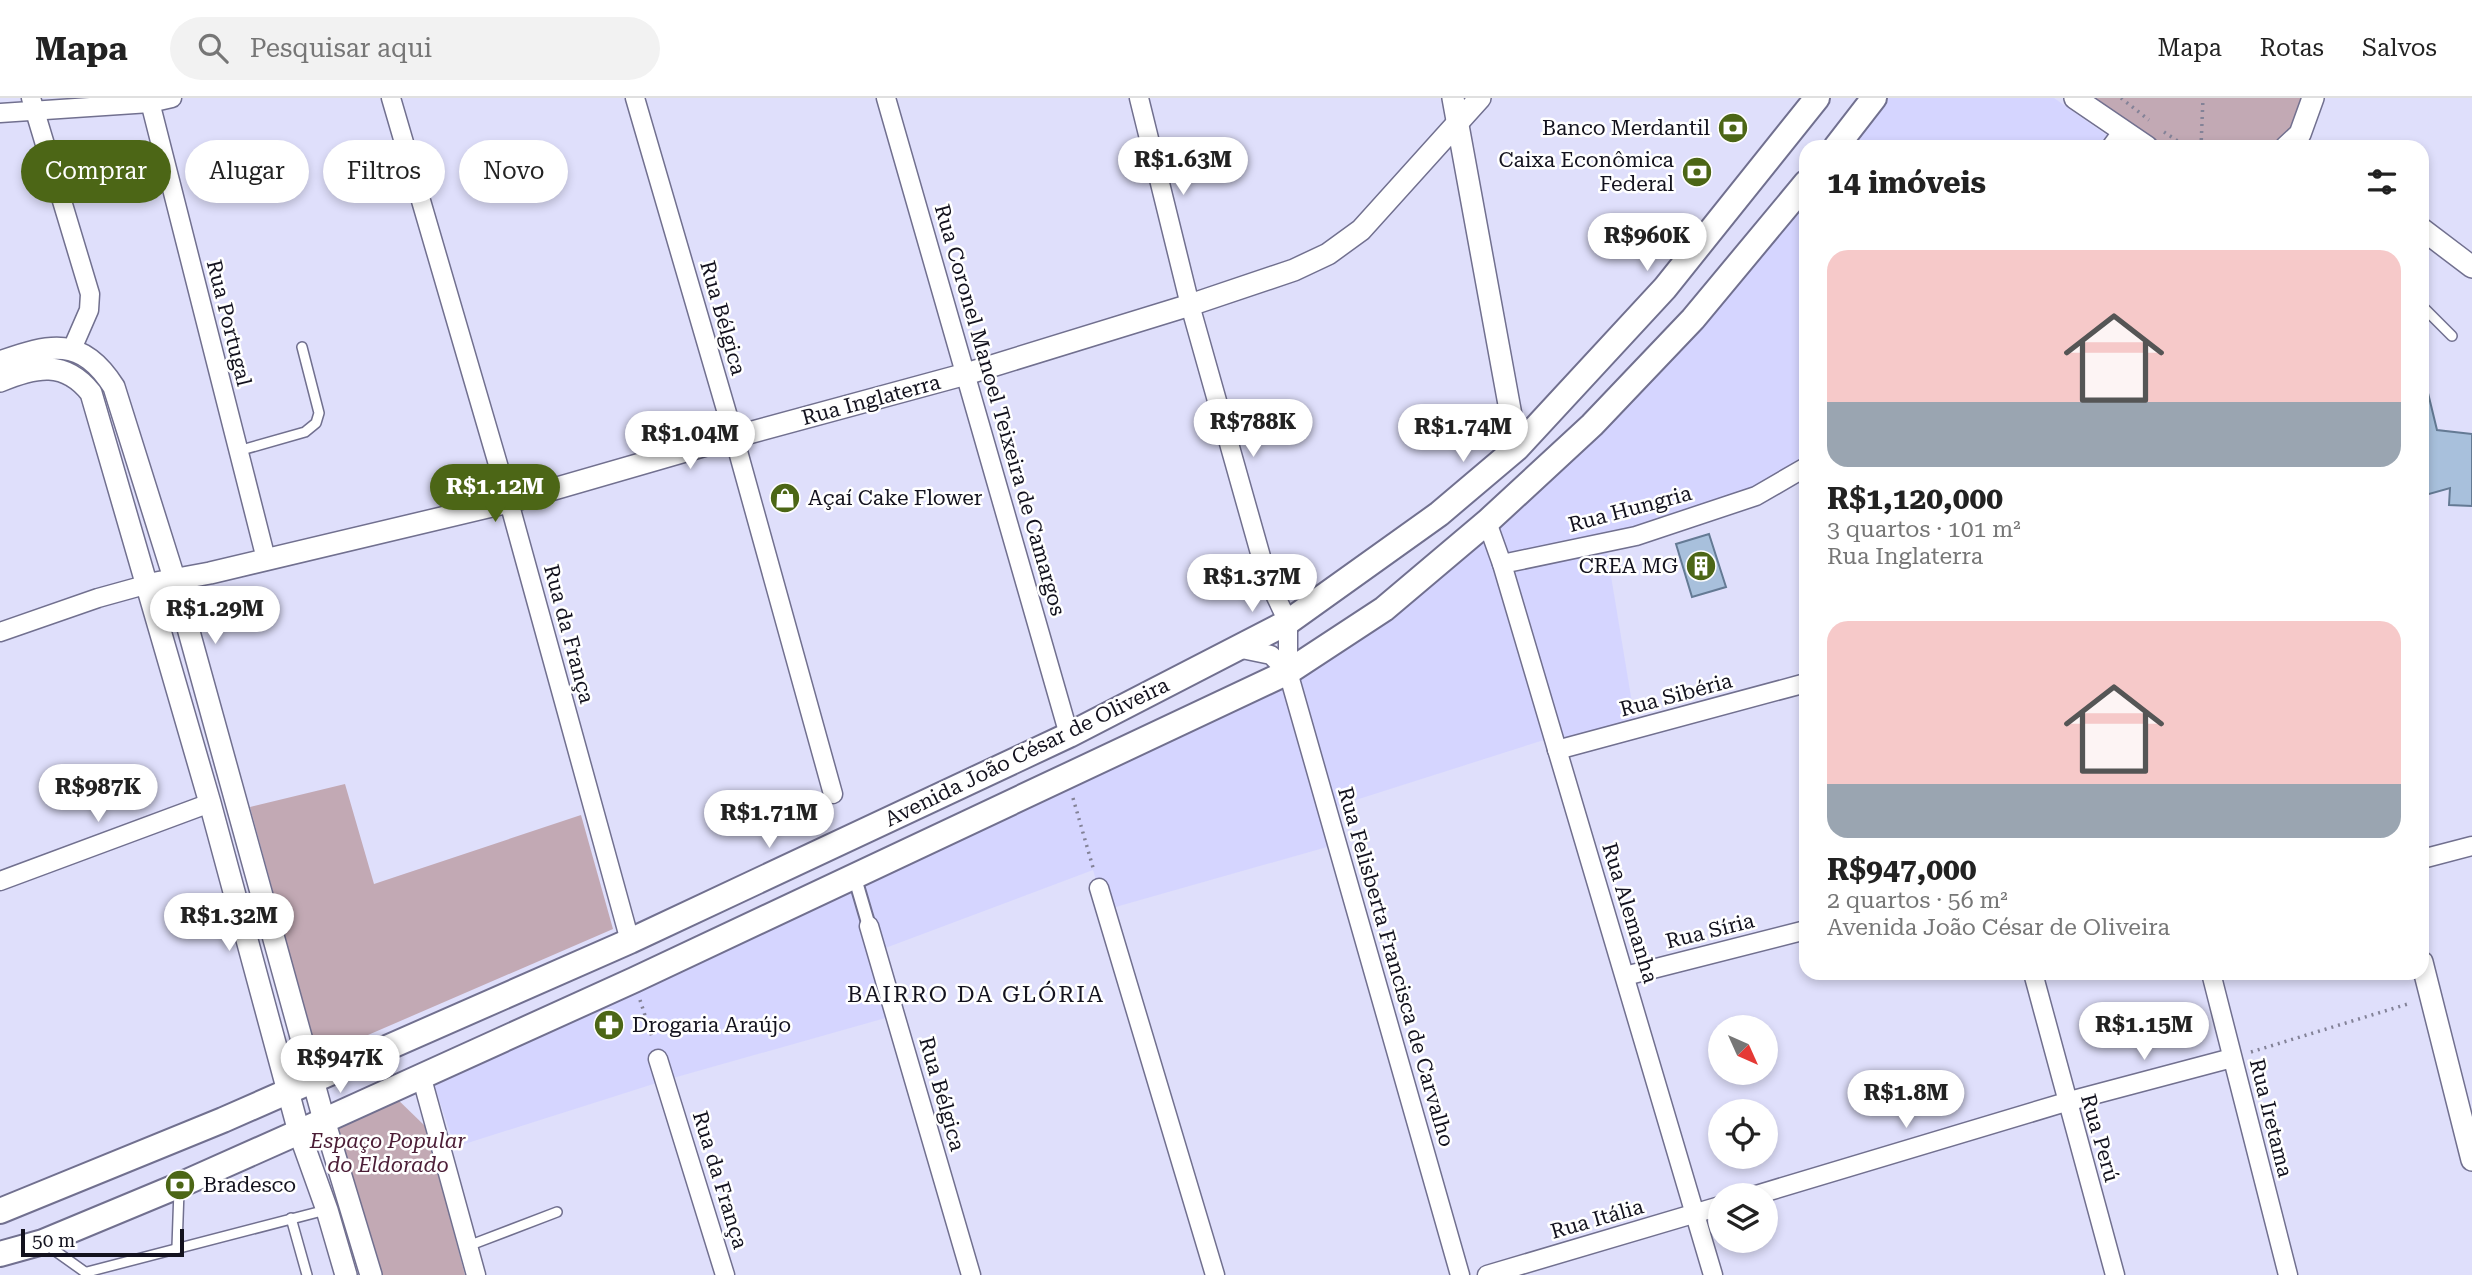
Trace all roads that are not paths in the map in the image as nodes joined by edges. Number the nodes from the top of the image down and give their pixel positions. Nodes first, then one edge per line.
1 (172, 98) edge
2 (391, 98) edge
3 (635, 98) edge
4 (886, 98) edge
5 (1139, 98) edge
6 (1453, 98) edge
7 (1480, 98) edge
8 (1817, 98) edge
9 (1874, 98) edge
10 (2075, 98) edge
11 (2313, 98) edge
12 (149, 101) edge
13 (32, 104) edge
14 (0, 113) edge
15 (1458, 122) junction
16 (2117, 139) edge
17 (1841, 140) edge
18 (2302, 140) edge
19 (1799, 191) edge
20 (2429, 234) edge
21 (2472, 267) edge
22 (1190, 305) junction
23 (2429, 313) edge
24 (2452, 336) dead end
25 (302, 347) dead end
26 (72, 349) junction
27 (0, 362) edge
28 (966, 374) junction
29 (0, 381) edge
30 (734, 437) junction
31 (1517, 448) junction
32 (238, 452) junction
33 (1799, 471) edge
34 (509, 502) junction
35 (1488, 522) junction
36 (266, 559) junction
37 (1502, 564) junction
38 (175, 581) junction
39 (145, 585) junction
40 (1288, 622) junction
41 (0, 632) edge
42 (1237, 648) junction
43 (1288, 672) junction
44 (1799, 685) edge
45 (1069, 735) junction
46 (1557, 750) junction
47 (833, 794) dead end
48 (210, 803) junction
49 (2472, 846) edge
50 (2429, 857) edge
51 (854, 874) junction
52 (0, 881) edge
53 (1099, 888) road end
54 (869, 926) joint
55 (1799, 932) edge
56 (630, 941) junction
57 (1625, 976) junction
58 (2035, 980) edge
59 (2212, 980) edge
60 (2427, 980) edge
61 (2232, 1058) junction
62 (658, 1059) road end
63 (421, 1075) junction
64 (314, 1079) junction
65 (288, 1092) junction
66 (2066, 1102) junction
67 (324, 1120) junction
68 (299, 1132) junction
69 (2472, 1160) edge
70 (180, 1185) junction
71 (1778, 1188) edge
72 (327, 1210) junction
73 (1708, 1210) edge
74 (0, 1211) edge
75 (557, 1212) dead end
76 (1694, 1214) junction
77 (291, 1219) junction
78 (43, 1242) junction
79 (468, 1246) junction
80 (177, 1247) junction
81 (0, 1254) edge
82 (88, 1274) edge
83 (307, 1275) edge
84 (346, 1275) edge
85 (371, 1275) edge
86 (476, 1275) edge
87 (725, 1275) edge
88 (971, 1275) edge
89 (1216, 1275) edge
90 (1460, 1275) edge
91 (1487, 1275) edge
92 (1713, 1275) edge
93 (2115, 1275) edge
94 (2288, 1275) edge

1 - 12 street
2 - 34 street, Rua da França
3 - 30 street, Rua Bélgica
4 - 28 street, Rua Coronel Manoel Teixeira de Camargos
5 - 22 street
6 - 15 street
7 - 15 street, Rua Inglaterra
8 - 31 main road, Avenida João César de Oliveira
9 - 17 main road
10 - 16 street
11 - 18 street
12 - 13 street
12 - 32 street, Rua Portugal
13 - 14 street
13 - 26 street
15 - 22 street, Rua Inglaterra
15 - 31 street
19 - 35 main road, Avenida João César de Oliveira
20 - 21 street
22 - 28 street, Rua Inglaterra
22 - 40 street
23 - 24 lane
25 - 32 lane
26 - 27 street
26 - 38 street
28 - 30 street, Rua Inglaterra
28 - 45 street, Rua Coronel Manoel Teixeira de Camargos
29 - 39 street
30 - 34 street, Rua Inglaterra
30 - 47 street, Rua Bélgica
31 - 40 main road, Avenida João César de Oliveira
32 - 36 street, Rua Portugal
33 - 37 street, Rua Hungria
34 - 36 street, Rua Inglaterra
34 - 56 street, Rua da França
35 - 37 street
35 - 43 main road, Avenida João César de Oliveira
36 - 38 street, Rua Inglaterra
37 - 46 street, Rua Alemanha
38 - 39 street, Rua Inglaterra
38 - 64 street
39 - 41 street
39 - 48 street
40 - 42 main road, Avenida João César de Oliveira
40 - 43 street, Rua Felisberta Francisca de Carvalho
42 - 43 street
42 - 45 main road, Avenida João César de Oliveira
43 - 51 main road, Avenida João César de Oliveira
43 - 90 street, Rua Felisberta Francisca de Carvalho
44 - 46 street, Rua Sibéria
45 - 56 main road, Avenida João César de Oliveira
46 - 57 street, Rua Alemanha
48 - 52 street
48 - 65 street
49 - 50 street
51 - 54 street
51 - 63 main road, Avenida João César de Oliveira
53 - 89 street
54 - 88 street, Rua Bélgica
55 - 57 street, Rua Síria
56 - 64 main road, Avenida João César de Oliveira
57 - 76 street, Rua Alemanha
58 - 66 street, Rua Perú
59 - 61 street, Rua Iretama
60 - 69 street
61 - 66 street
61 - 94 street, Rua Iretama
62 - 87 street, Rua da França
63 - 67 main road, Avenida João César de Oliveira
63 - 79 street
64 - 65 main road, Avenida João César de Oliveira
64 - 67 street
65 - 68 street
65 - 74 main road, Avenida João César de Oliveira
66 - 71 street
66 - 93 street, Rua Perú
67 - 68 main road, Avenida João César de Oliveira
67 - 85 street
68 - 70 main road, Avenida João César de Oliveira
68 - 72 street
70 - 78 main road, Avenida João César de Oliveira
70 - 80 lane
72 - 77 lane
72 - 84 street
73 - 76 street, Rua Itália
75 - 79 lane
76 - 91 street, Rua Itália
76 - 92 street, Rua Alemanha
77 - 80 lane
77 - 83 lane
78 - 81 main road, Avenida João César de Oliveira
78 - 82 lane
79 - 86 street
80 - 82 lane

